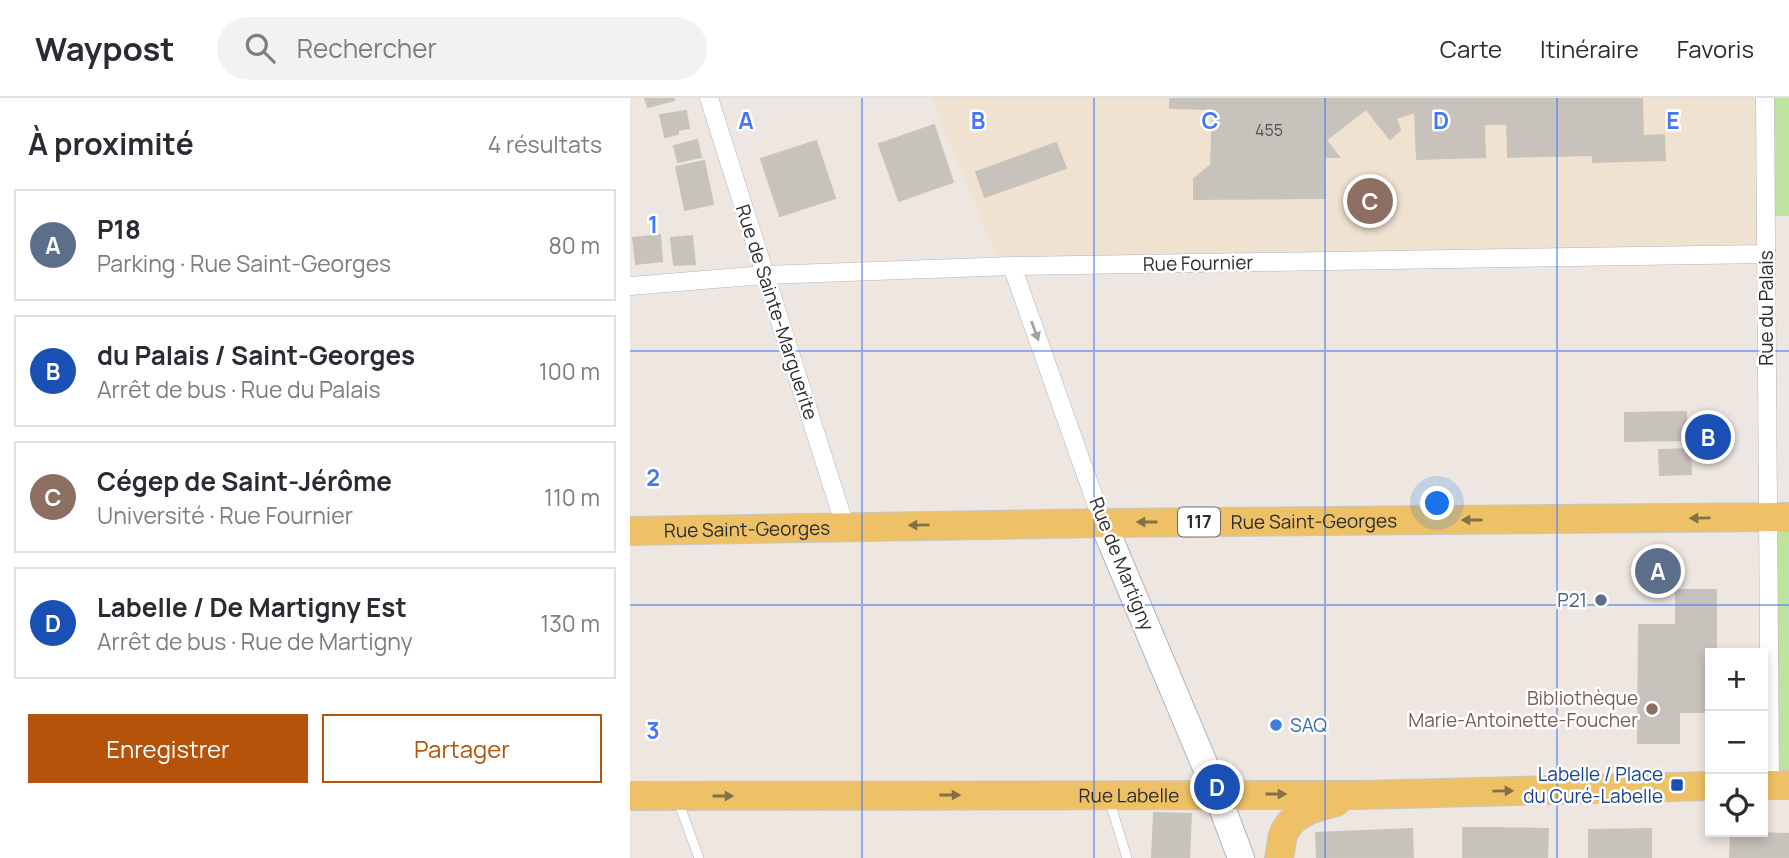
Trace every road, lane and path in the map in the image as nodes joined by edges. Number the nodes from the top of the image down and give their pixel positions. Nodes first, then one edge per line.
1 (709, 98) edge
2 (1765, 98) edge
3 (1766, 254) junction
4 (1012, 266) junction
5 (765, 275) junction
6 (630, 286) edge
7 (1779, 517) edge
8 (1104, 523) junction
9 (845, 526) junction
10 (630, 531) edge
11 (1774, 785) edge
12 (1705, 786) edge
13 (1108, 794) junction
14 (1217, 794) junction
15 (1361, 795) junction
16 (630, 796) edge
17 (677, 796) junction
18 (699, 858) edge
19 (1127, 858) edge
20 (1241, 858) edge
21 (1279, 858) edge

1 - 5 street, Rue de Sainte-Marguerite
2 - 3 street, Rue du Palais
3 - 4 street, Rue Fournier
3 - 7 street, Rue du Palais
4 - 5 street, Rue Fournier
4 -> 8 street, Rue de Martigny
5 - 6 street, Rue Fournier
5 - 9 street, Rue de Sainte-Marguerite
7 -> 8 main road, Rue Saint-Georges / 117
7 - 11 street, Rue du Palais
8 -> 9 main road, Rue Saint-Georges / 117
8 - 14 main road, Rue de Martigny
9 - 10 main road, Rue Saint-Georges / 117
15 -> 12 main road, Rue Labelle
13 - 14 main road, Rue Labelle
17 -> 13 main road, Rue Labelle
13 - 19 lane
14 -> 15 main road, Rue Labelle
14 - 20 main road, Rue de Martigny
15 - 21 main road
16 - 17 main road, Rue Labelle
17 - 18 lane

